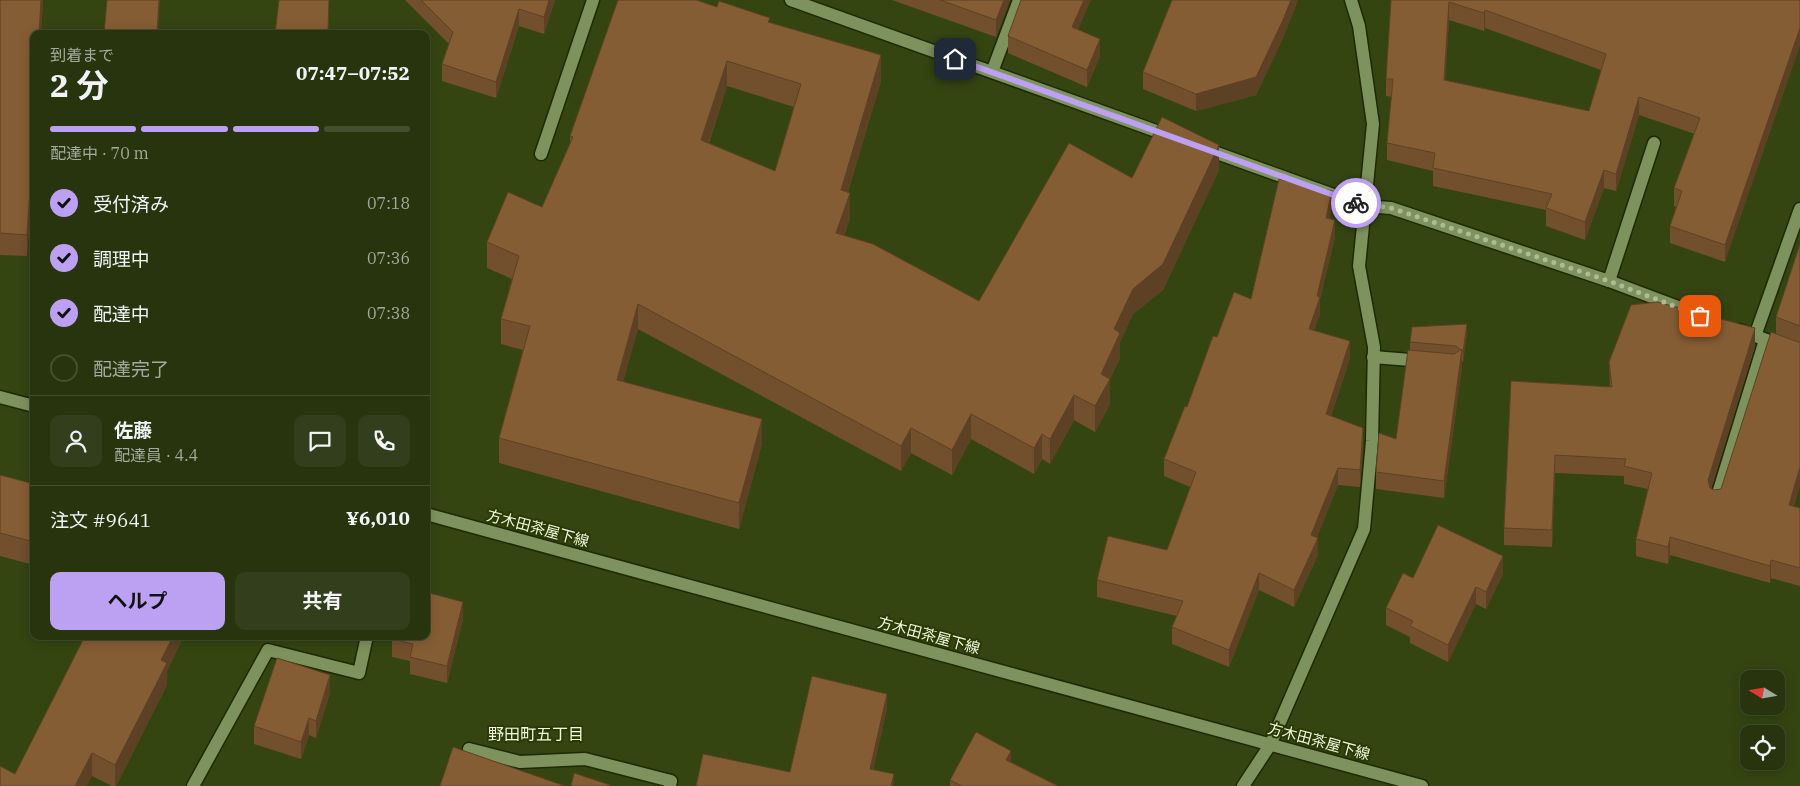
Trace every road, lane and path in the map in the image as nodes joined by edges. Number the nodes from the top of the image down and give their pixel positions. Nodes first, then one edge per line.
1 (593, 0) edge
2 (791, 0) edge
3 (1019, 0) edge
4 (1351, 0) edge
5 (992, 72) junction
6 (1654, 143) dead end
7 (541, 154) dead end
8 (1364, 206) junction
9 (1800, 209) edge
10 (1609, 281) junction
11 (1710, 319) edge
12 (1728, 326) edge
13 (1760, 338) junction
14 (1800, 352) edge
15 (1373, 357) junction
16 (1437, 362) edge
17 (0, 397) edge
18 (30, 405) edge
19 (1716, 500) edge
20 (430, 515) edge
21 (367, 640) edge
22 (1270, 745) junction
23 (469, 749) dead end
24 (192, 786) edge
25 (670, 786) edge
26 (1243, 786) edge
27 (1422, 786) edge

1 - 7 street
2 - 5 street
3 - 5 street
4 - 8 street
5 - 8 street
6 - 10 street
8 - 10 street
8 - 15 street
9 - 13 street
10 - 11 street
12 - 13 street
13 - 14 street
13 - 19 street
15 - 16 street
15 - 22 street
17 - 18 street
20 - 22 street, 方木田茶屋下線
21 - 24 street
22 - 26 street
22 - 27 street, 方木田茶屋下線
23 - 25 street

